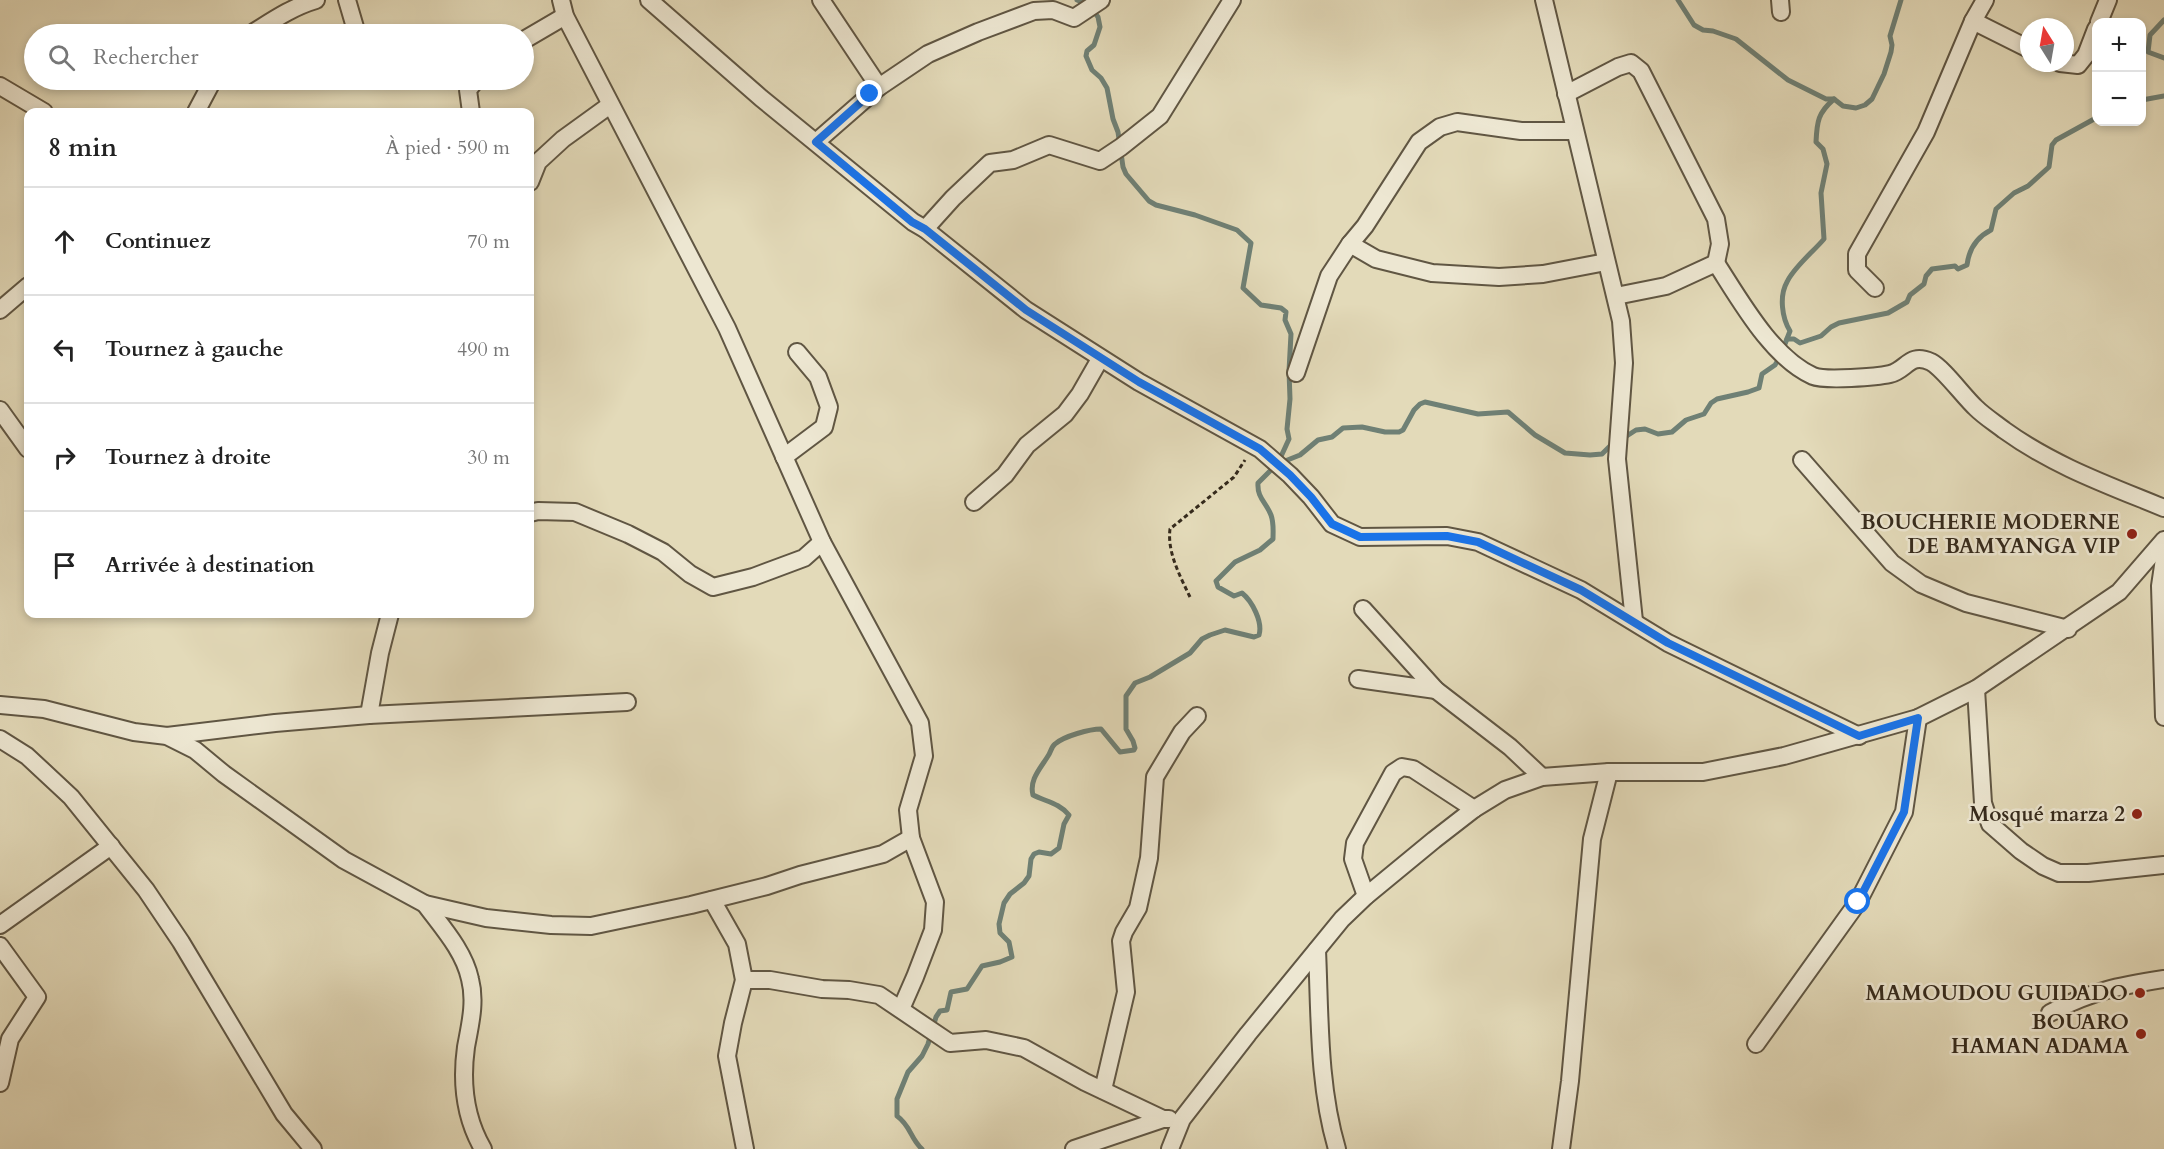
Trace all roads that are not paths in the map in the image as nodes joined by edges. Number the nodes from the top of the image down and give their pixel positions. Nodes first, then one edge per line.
1 (316, 0) edge
2 (347, 0) edge
3 (649, 0) edge
4 (821, 0) edge
5 (1101, 0) edge
6 (1232, 0) edge
7 (1544, 0) edge
8 (1985, 0) edge
9 (2108, 0) edge
10 (563, 8) edge
11 (2101, 18) edge
12 (1973, 21) junction
13 (266, 24) edge
14 (354, 24) edge
15 (534, 32) edge
16 (2092, 41) edge
17 (2020, 44) edge
18 (2074, 65) edge
19 (0, 86) edge
20 (879, 87) junction
21 (208, 90) edge
22 (468, 90) edge
23 (1566, 94) junction
24 (610, 105) junction
25 (37, 108) edge
26 (198, 108) edge
27 (470, 108) edge
28 (1575, 131) junction
29 (816, 142) junction
30 (534, 172) edge
31 (925, 229) junction
32 (1350, 244) junction
33 (1606, 262) junction
34 (1716, 263) junction
35 (0, 288) edge
36 (1875, 288) dead end
37 (22, 291) edge
38 (1616, 296) junction
39 (0, 310) edge
40 (797, 352) dead end
41 (1100, 359) junction
42 (1296, 373) dead end
43 (0, 410) edge
44 (24, 443) edge
45 (784, 457) junction
46 (1802, 460) dead end
47 (974, 502) dead end
48 (2164, 508) edge
49 (534, 512) edge
50 (2164, 540) edge
51 (822, 542) junction
52 (2164, 559) edge
53 (2162, 586) edge
54 (1363, 609) dead end
55 (389, 618) edge
56 (1634, 621) junction
57 (2068, 629) junction
58 (1358, 679) dead end
59 (1976, 689) junction
60 (1436, 690) junction
61 (627, 702) dead end
62 (0, 705) edge
63 (369, 715) junction
64 (1197, 716) dead end
65 (2164, 717) edge
66 (1918, 718) junction
67 (166, 736) junction
68 (1859, 736) junction
69 (0, 739) edge
70 (1609, 772) junction
71 (1542, 777) junction
72 (1474, 809) junction
73 (911, 838) junction
74 (111, 846) junction
75 (2164, 865) edge
76 (1366, 896) junction
77 (712, 900) junction
78 (425, 904) junction
79 (0, 925) edge
80 (0, 946) edge
81 (1317, 950) junction
82 (2164, 979) edge
83 (744, 980) junction
84 (901, 1009) junction
85 (2050, 1013) dead end
86 (1756, 1044) dead end
87 (0, 1083) edge
88 (1102, 1090) junction
89 (1163, 1119) junction
90 (1182, 1119) junction
91 (1329, 1123) junction
92 (313, 1149) edge
93 (483, 1149) edge
94 (745, 1149) edge
95 (1074, 1149) edge
96 (1170, 1149) edge
97 (1324, 1149) edge
98 (1337, 1149) edge
99 (1561, 1149) edge

1 - 13 street
2 - 14 street
3 - 29 street
4 - 20 street
5 - 20 street
6 - 31 street
7 - 23 street
8 - 12 street
9 - 11 street
10 - 15 street
10 - 24 street
12 - 17 street
12 - 36 street
16 - 18 street
19 - 25 street
20 - 29 street
21 - 26 street
22 - 27 street
23 - 28 street
23 - 34 street
24 - 30 street
24 - 45 street
28 - 32 street
28 - 33 street
29 - 31 street
31 - 41 street
32 - 33 street
32 - 42 street
33 - 38 street
34 - 38 street
34 - 48 street
35 - 37 street
37 - 39 street
38 - 56 street
40 - 45 street
41 - 47 street
41 - 56 street
43 - 44 street
45 - 51 street
46 - 57 street
49 - 51 street
50 - 57 street
51 - 73 street
52 - 53 street
53 - 65 street
54 - 60 street
55 - 63 street
56 - 68 street
57 - 59 street
58 - 60 street
59 - 66 street
59 - 75 street
60 - 71 street
61 - 63 street
62 - 67 street
63 - 67 street
64 - 88 street
66 - 68 street
66 - 86 street
67 - 78 street
68 - 70 street
69 - 74 street
70 - 71 street
70 - 99 street
71 - 72 street
72 - 76 street
72 - 76 street
73 - 77 street
73 - 84 street
74 - 79 street
74 - 92 street
76 - 81 street
77 - 78 street
77 - 83 street
78 - 93 street
80 - 87 street
81 - 90 street
81 - 91 street
82 - 85 street
83 - 84 street
83 - 94 street
84 - 88 street
88 - 89 street
89 - 90 street
89 - 95 street
90 - 96 street
91 - 97 street
91 - 98 street

